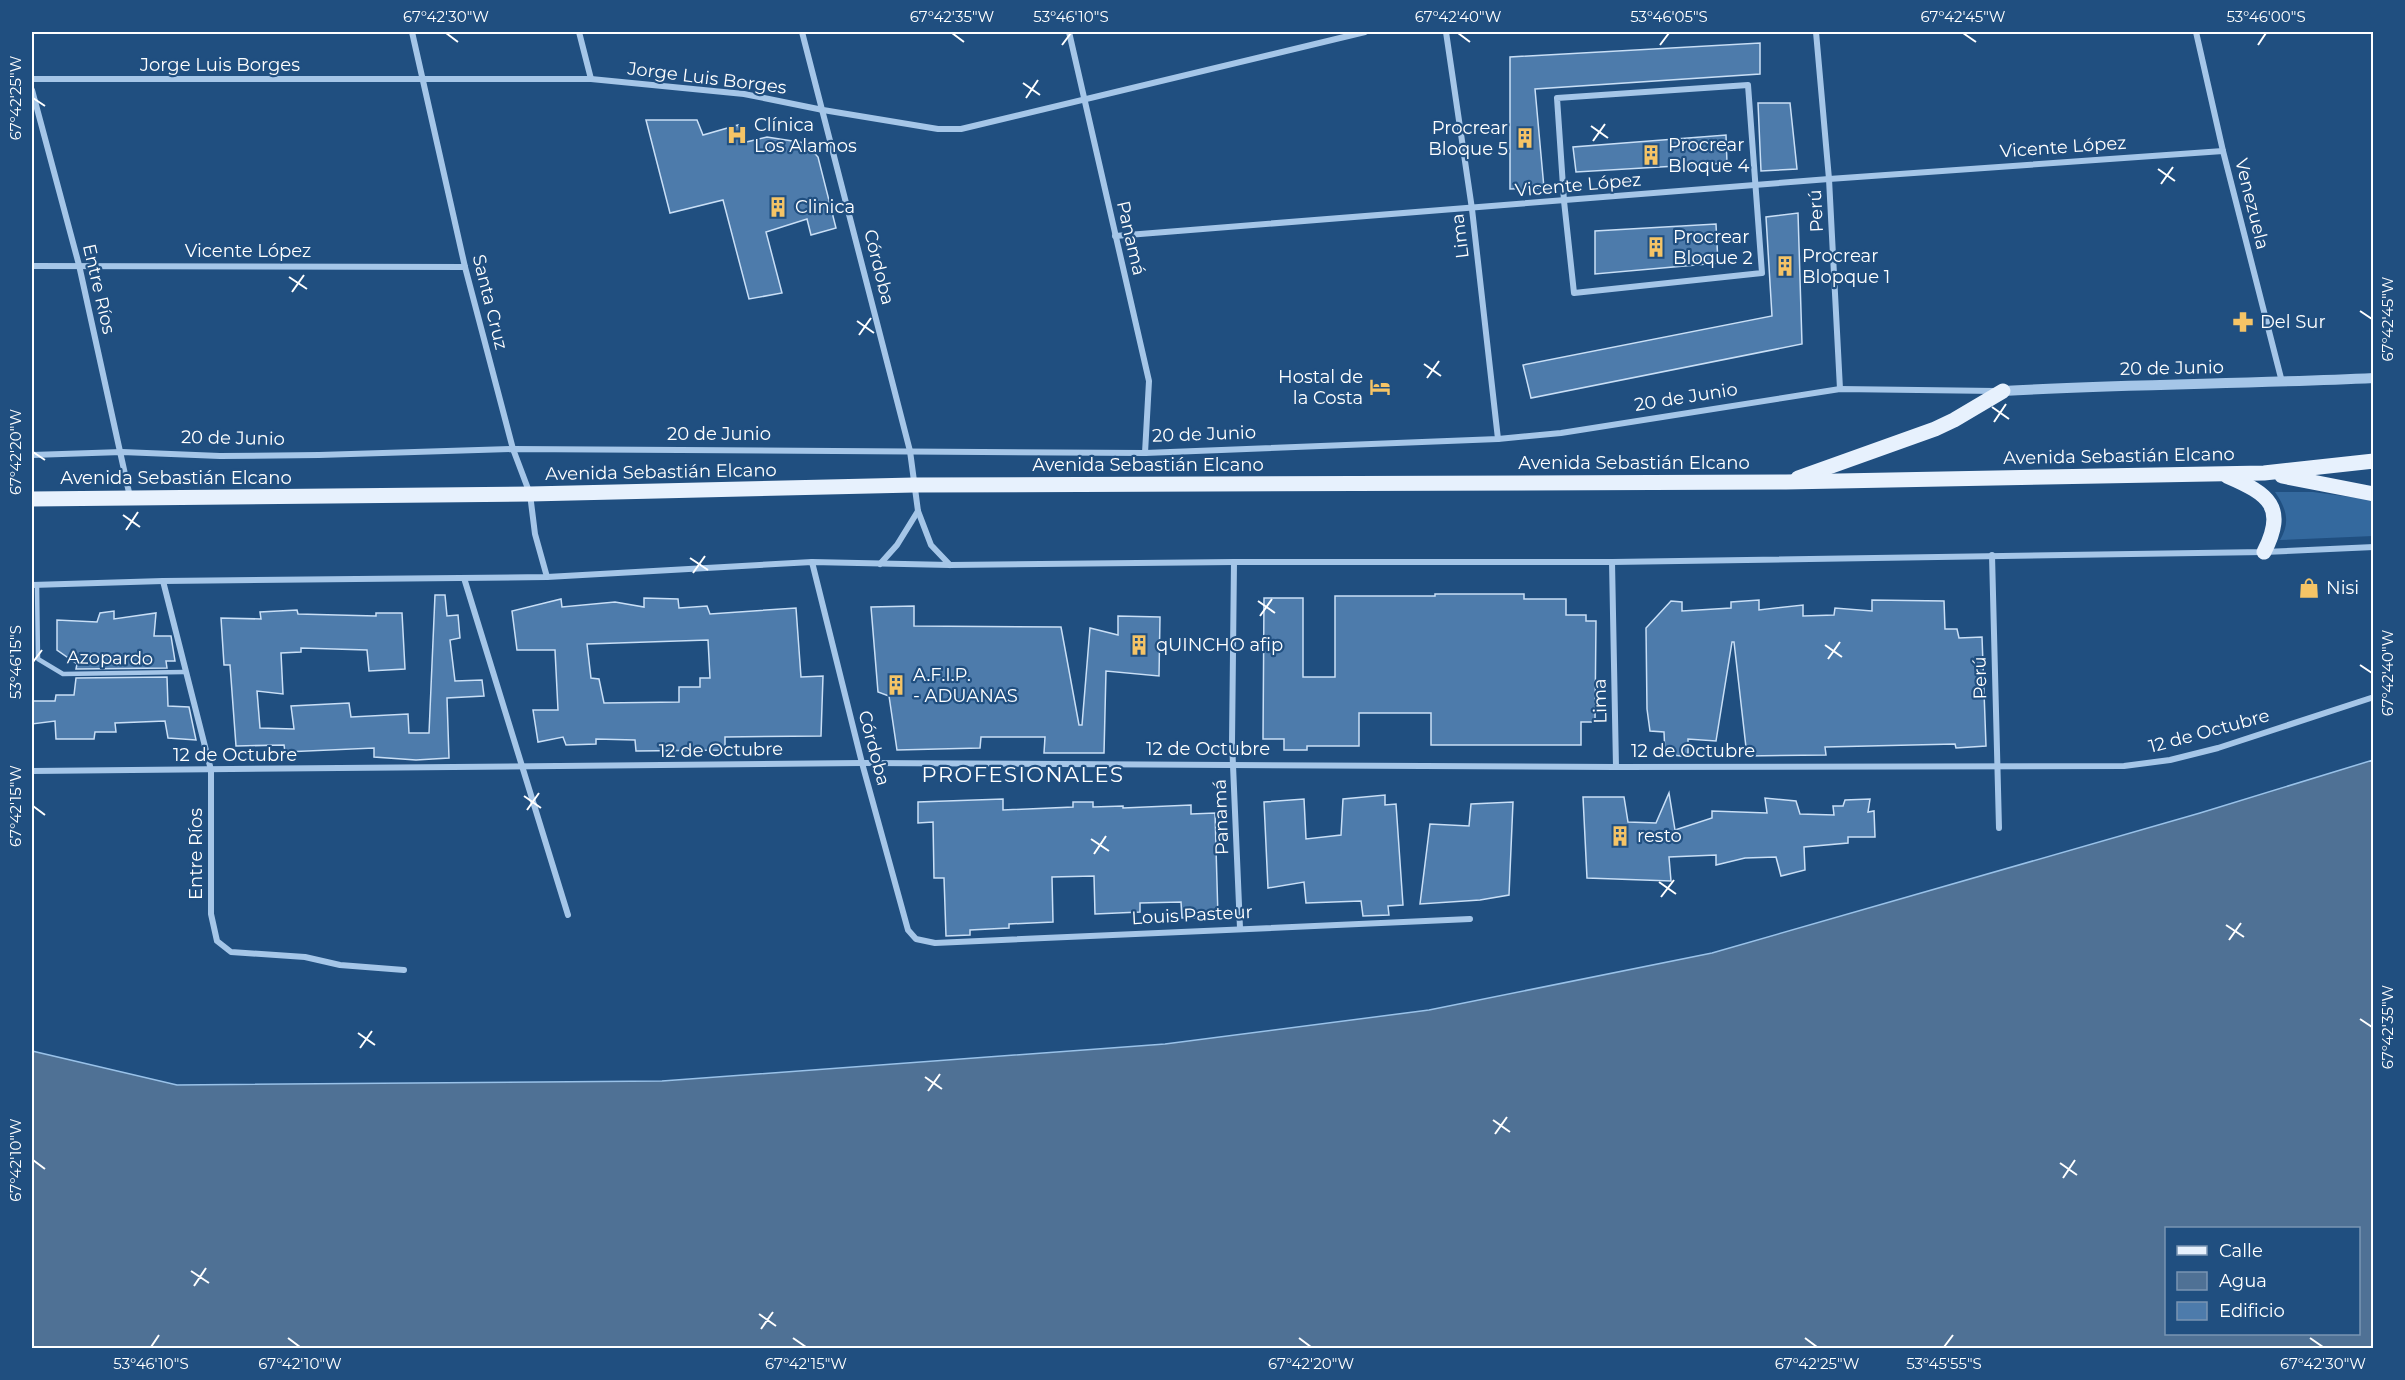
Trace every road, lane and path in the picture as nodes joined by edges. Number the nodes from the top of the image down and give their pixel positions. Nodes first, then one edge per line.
1 (412, 32) edge
2 (579, 32) edge
3 (802, 32) edge
4 (1069, 32) edge
5 (1365, 32) edge
6 (1446, 32) edge
7 (1816, 32) edge
8 (2196, 32) edge
9 (32, 79) edge
10 (591, 79) junction
11 (424, 80) junction
12 (32, 90) edge
13 (1086, 100) junction
14 (823, 110) junction
15 (2223, 151) junction
16 (1829, 179) junction
17 (1756, 185) junction
18 (1564, 201) junction
19 (1472, 209) junction
20 (1115, 236) junction
21 (79, 265) junction
22 (32, 267) edge
23 (465, 267) junction
24 (2373, 378) edge
25 (2282, 382) junction
26 (1840, 389) junction
27 (2003, 391) junction
28 (1498, 439) junction
29 (513, 449) junction
30 (910, 451) junction
31 (122, 452) junction
32 (1145, 453) junction
33 (32, 455) edge
34 (2373, 461) edge
35 (2264, 473) junction
36 (2222, 474) junction
37 (1786, 482) junction
38 (914, 485) junction
39 (530, 494) junction
40 (2373, 494) edge
41 (130, 498) junction
42 (32, 499) edge
43 (918, 511) junction
44 (2373, 547) edge
45 (2264, 552) junction
46 (1992, 555) junction
47 (812, 562) junction
48 (1234, 562) junction
49 (1612, 562) junction
50 (880, 564) junction
51 (950, 565) junction
52 (464, 578) junction
53 (547, 578) junction
54 (163, 581) junction
55 (34, 585) edge
56 (184, 672) junction
57 (2373, 697) edge
58 (862, 763) junction
59 (1233, 764) junction
60 (1997, 765) junction
61 (522, 767) junction
62 (1616, 767) junction
63 (211, 770) junction
64 (32, 771) edge
65 (1999, 828) dead end
66 (568, 915) dead end
67 (1470, 919) dead end
68 (1240, 928) junction
69 (916, 939) joint
70 (404, 970) dead end

1 - 11 street, Santa Cruz
2 - 10 street
3 - 14 street, Córdoba
4 - 13 street, Panamá
5 - 13 street, Jorge Luis Borges
6 - 19 street, Lima
7 - 16 street, Perú
8 - 15 street, Venezuela
9 - 11 street, Jorge Luis Borges
10 - 11 street, Jorge Luis Borges
10 - 14 street, Jorge Luis Borges
11 - 23 street, Santa Cruz
12 - 21 street, Entre Ríos
13 - 14 street, Jorge Luis Borges
13 - 20 street, Panamá
14 - 30 street, Córdoba
15 - 16 street, Vicente López
15 - 25 street, Venezuela
16 - 17 street, Vicente López
16 - 26 street, Perú
17 - 18 street, Vicente López
17 - 18 street
17 - 18 street
18 - 19 street, Vicente López
19 - 20 street, Vicente López
19 - 28 street, Lima
20 - 32 street, Panamá
21 - 22 street, Vicente López
21 - 23 street, Vicente López
21 - 31 street, Entre Ríos
23 - 29 street, Santa Cruz
24 - 25 street, 20 de Junio
25 - 27 street, 20 de Junio
26 - 27 street, 20 de Junio
26 - 28 street, 20 de Junio
27 - 37 main road
28 - 32 street, 20 de Junio
29 - 30 street, 20 de Junio
29 - 31 street, 20 de Junio
29 - 39 street, Santa Cruz
30 - 32 street, 20 de Junio
30 - 38 street, Córdoba
31 - 33 street, 20 de Junio
31 - 41 street, Entre Ríos
34 - 35 main road, Avenida Sebastián Elcano
35 - 36 main road, Avenida Sebastián Elcano
35 - 40 main road, Avenida Sebastián Elcano
36 - 37 main road, Avenida Sebastián Elcano
36 - 45 main road
37 - 38 main road, Avenida Sebastián Elcano
38 - 39 main road, Avenida Sebastián Elcano
38 - 43 street, Córdoba
39 - 41 main road, Avenida Sebastián Elcano
39 - 53 street, Santa Cruz
41 - 42 main road, Avenida Sebastián Elcano
43 - 50 street
43 - 51 street, Córdoba
44 - 45 street
45 - 46 street
46 - 49 street
46 - 60 street, Perú
47 - 50 street
47 - 53 street
47 - 58 street, Córdoba
48 - 49 street
48 - 51 street
48 - 59 street, Panamá
49 - 62 street, Lima
50 - 51 street
52 - 53 street
52 - 54 street
52 - 61 street
54 - 55 street
54 - 56 street, Entre Ríos
55 - 56 lane, Azopardo
56 - 63 street, Entre Ríos
57 - 60 street, 12 de Octubre
58 - 59 street, 12 de Octubre
58 - 61 street, 12 de Octubre
58 - 69 street, Córdoba
59 - 62 street, 12 de Octubre
59 - 68 street, Panamá
60 - 62 street, 12 de Octubre
60 - 65 street
61 - 63 street, 12 de Octubre
61 - 66 street
63 - 64 street, 12 de Octubre
63 - 70 street, Entre Ríos
67 - 68 street, Louis Pasteur
68 - 69 street, Louis Pasteur

